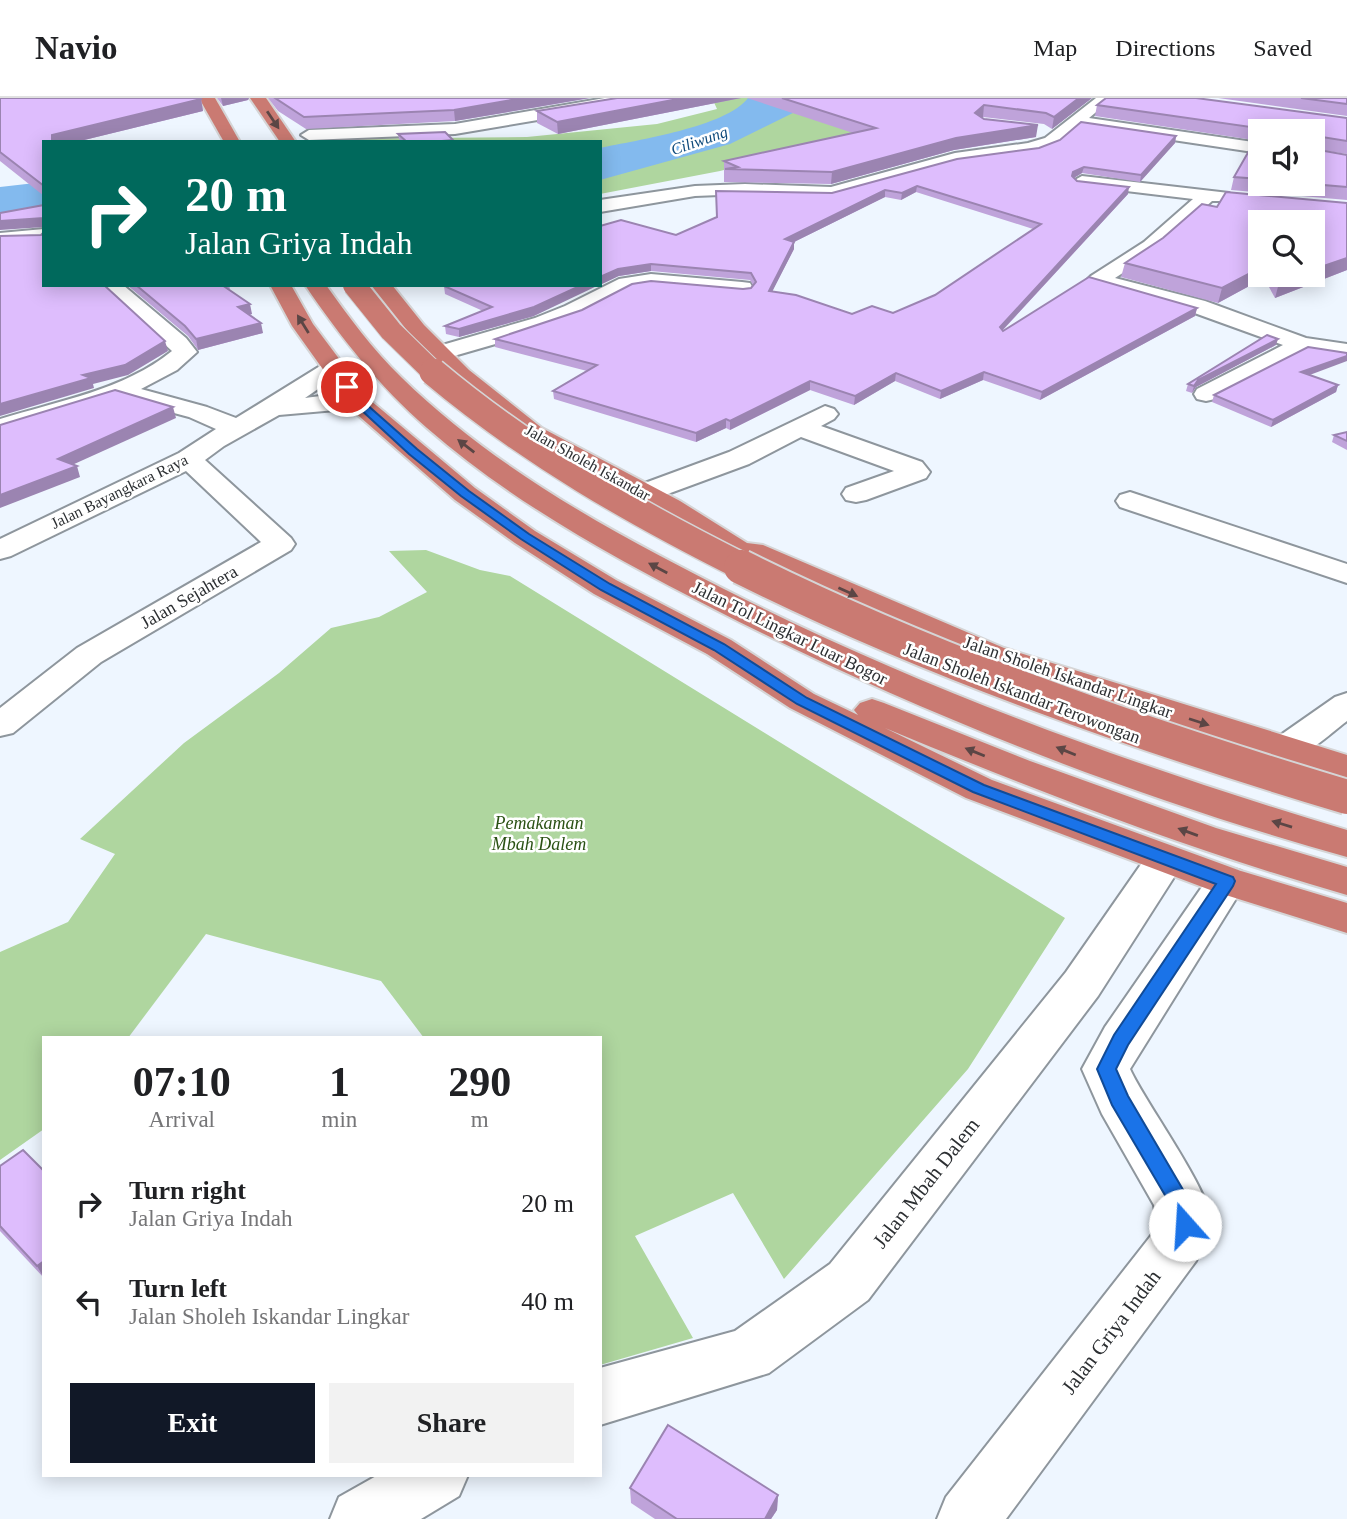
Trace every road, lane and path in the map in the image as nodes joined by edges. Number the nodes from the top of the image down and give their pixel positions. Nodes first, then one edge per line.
1 (207, 98) edge
2 (258, 98) edge
3 (1105, 98) edge
4 (622, 100) edge
5 (1074, 121) junction
6 (1034, 131) edge
7 (1060, 134) junction
8 (309, 135) edge
9 (404, 136) edge
10 (231, 140) edge
11 (287, 140) edge
12 (1248, 146) edge
13 (1082, 181) edge
14 (1152, 191) junction
15 (1208, 196) junction
16 (1246, 199) edge
17 (602, 206) edge
18 (1131, 207) dead end
19 (42, 236) edge
20 (3, 238) edge
21 (112, 287) edge
22 (281, 287) edge
23 (316, 287) edge
24 (355, 287) edge
25 (383, 287) edge
26 (743, 288) edge
27 (1302, 344) junction
28 (1347, 351) edge
29 (440, 353) junction
30 (333, 368) junction
31 (115, 390) junction
32 (1206, 394) dead end
33 (362, 405) junction
34 (272, 409) junction
35 (825, 414) dead end
36 (4, 421) edge
37 (799, 427) junction
38 (237, 428) junction
39 (189, 459) junction
40 (644, 494) junction
41 (856, 494) dead end
42 (1130, 501) dead end
43 (718, 537) junction
44 (0, 550) edge
45 (1347, 574) edge
46 (719, 647) junction
47 (1347, 704) edge
48 (0, 725) edge
49 (1285, 749) junction
50 (1347, 767) edge
51 (1347, 797) edge
52 (1347, 804) edge
53 (1347, 844) edge
54 (1166, 860) junction
55 (1227, 881) junction
56 (1347, 881) edge
57 (1347, 918) edge
58 (602, 1397) edge
59 (434, 1477) edge
60 (361, 1519) edge
61 (968, 1519) edge

1 - 10 highway
2 -> 11 highway
3 - 5 street
4 - 9 street
5 - 7 street
5 - 12 street
6 - 7 street
7 - 17 street
8 - 9 street
13 - 14 street
14 - 15 street
14 - 18 street
15 - 16 street
15 - 27 street
19 - 20 street
21 - 31 street
30 -> 22 highway
53 -> 23 highway, Jalan Tol Lingkar Luar Bogor
24 - 51 highway, bridge
25 - 29 highway, Jalan Sholeh Iskandar
26 - 29 street
27 - 28 street
27 - 32 street
29 - 40 highway, Jalan Sholeh Iskandar
30 - 33 highway
30 - 34 street, Jalan Bayangkara Raya
31 - 36 street
31 - 38 street
33 - 34 street, Jalan Bayangkara Raya
33 - 46 highway
34 - 38 street, Jalan Bayangkara Raya
35 - 37 street
37 - 40 street
37 - 41 street
38 - 39 street, Jalan Bayangkara Raya
39 - 44 street, Jalan Bayangkara Raya
39 - 48 street, Jalan Sejahtera
40 - 43 highway, Jalan Sholeh Iskandar
42 - 45 street
43 -> 49 highway, Jalan Sholeh Iskandar Lingkar
43 - 52 highway, Jalan Sholeh Iskandar Terowongan
46 - 54 highway
56 -> 46 highway
47 - 49 street
49 - 50 highway, Jalan Sholeh Iskandar Lingkar
54 - 55 highway
54 - 58 street, Jalan Mbah Dalem
55 - 57 highway
55 - 61 street, Jalan Griya Indah
59 - 60 street

